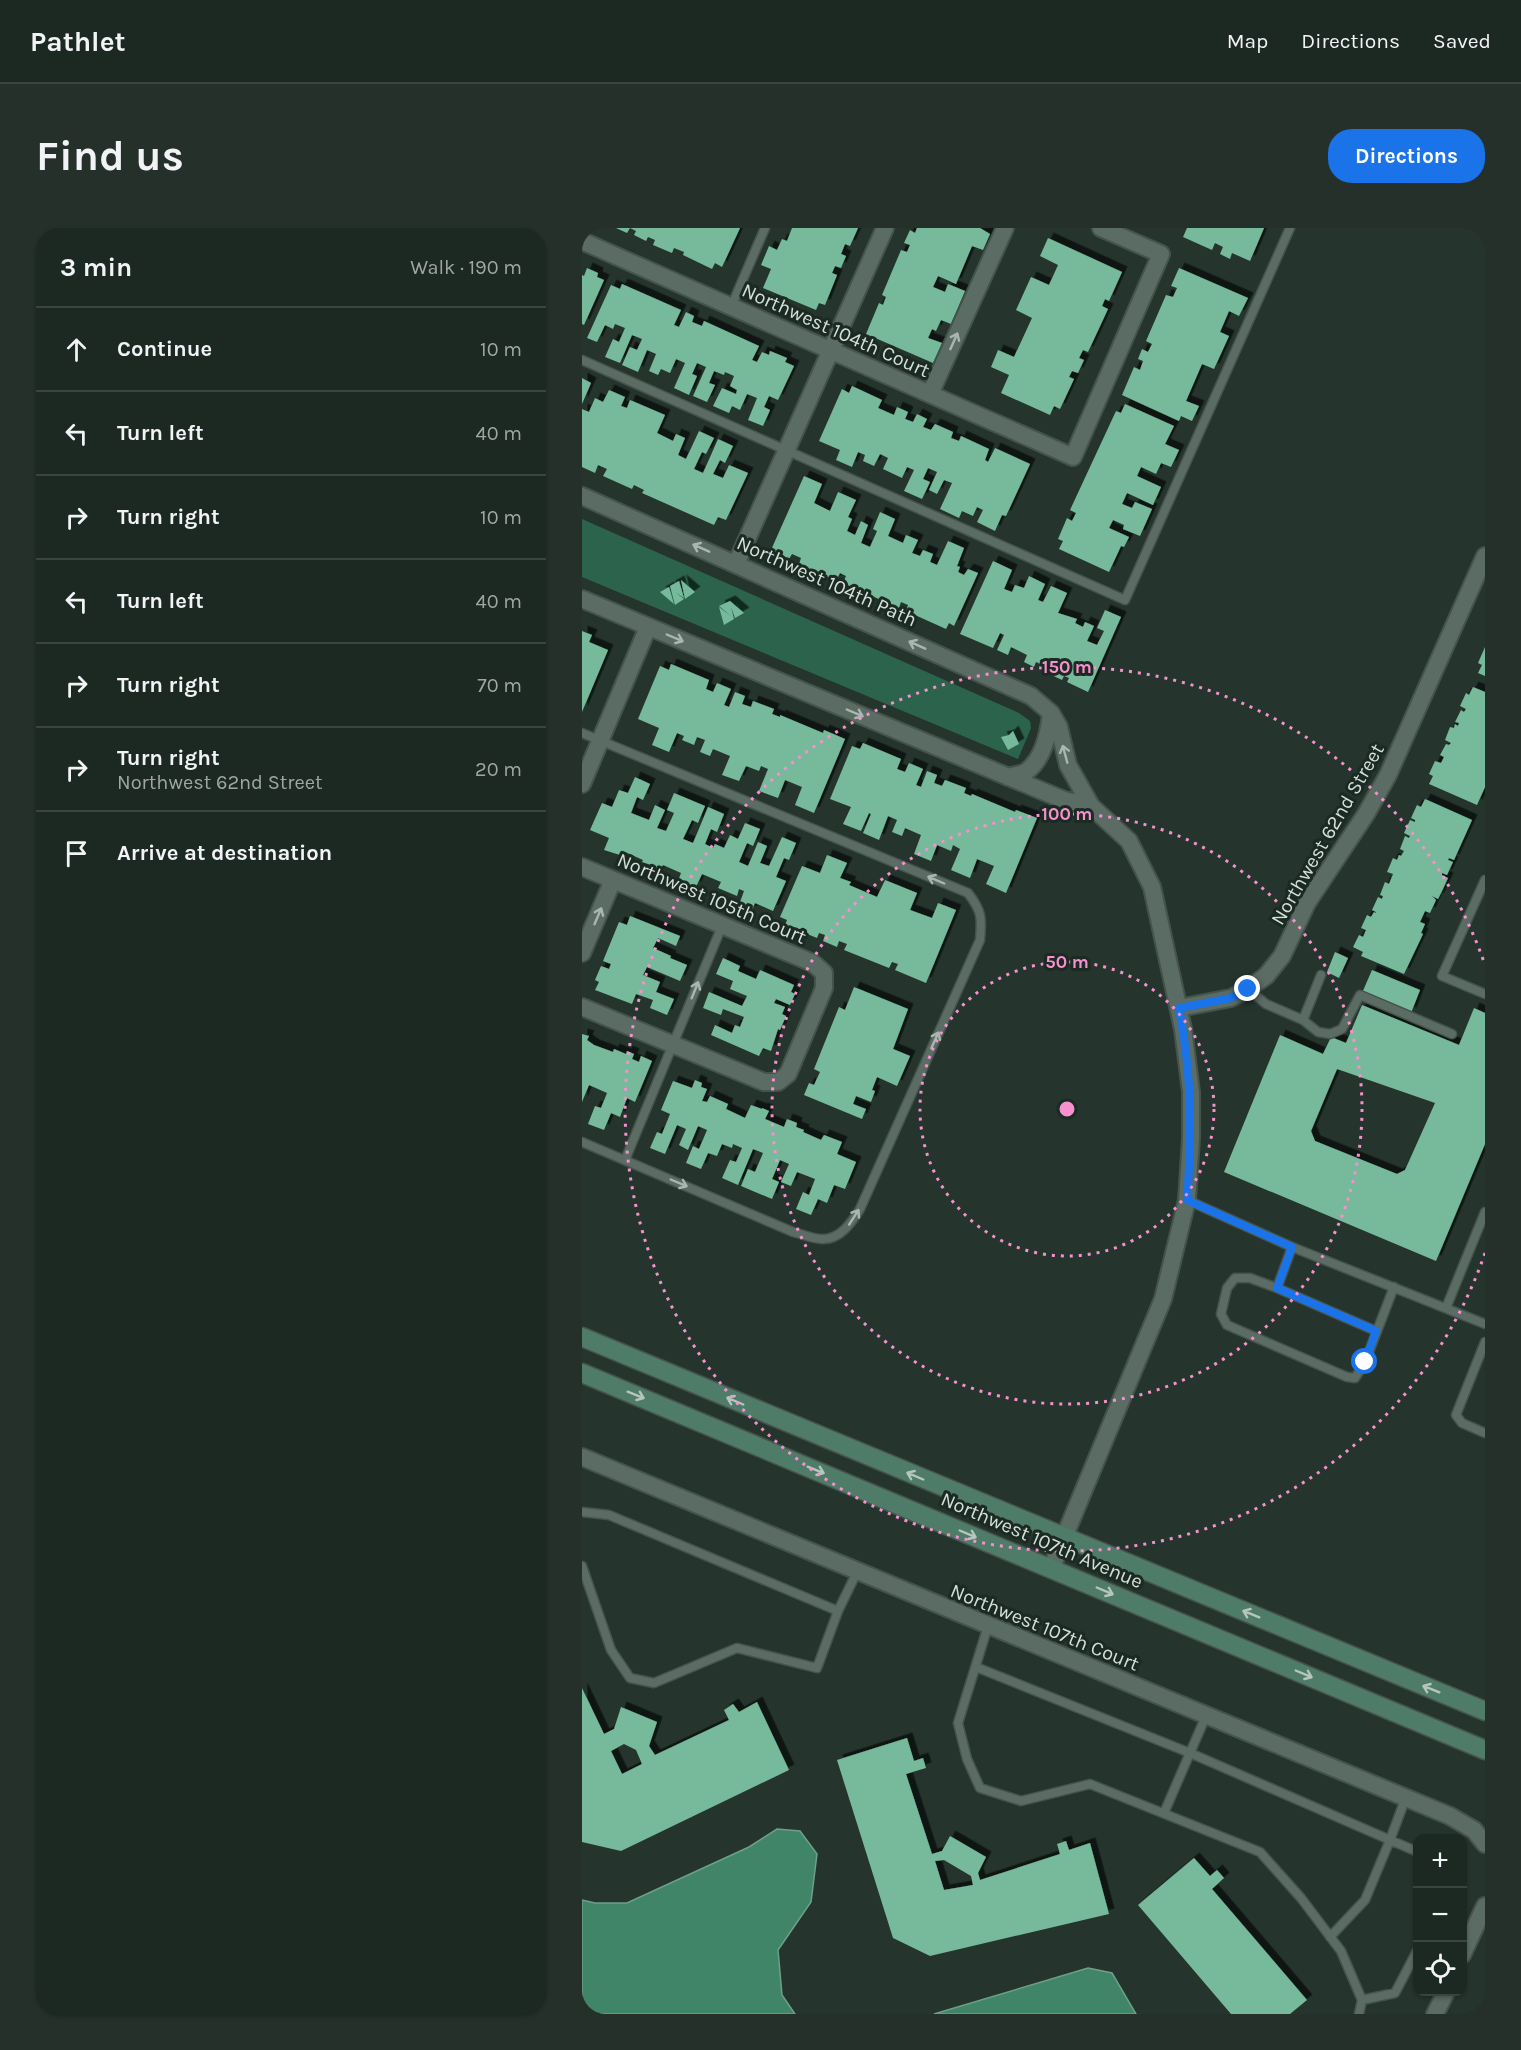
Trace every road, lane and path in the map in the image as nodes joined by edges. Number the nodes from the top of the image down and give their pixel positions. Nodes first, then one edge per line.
1 (765, 228) edge
2 (885, 228) edge
3 (1005, 228) edge
4 (1101, 228) edge
5 (1290, 228) edge
6 (582, 242) edge
7 (731, 307) junction
8 (830, 351) junction
9 (582, 360) edge
10 (930, 394) junction
11 (786, 450) junction
12 (582, 496) edge
13 (1485, 556) edge
14 (736, 564) junction
15 (582, 599) edge
16 (648, 627) junction
17 (1051, 712) junction
18 (582, 733) edge
19 (601, 741) junction
20 (1008, 777) junction
21 (582, 784) edge
22 (1091, 806) junction
23 (582, 867) edge
24 (613, 879) junction
25 (1485, 880) edge
26 (722, 926) junction
27 (582, 953) edge
28 (1321, 975) dead end
29 (1248, 989) junction
30 (1485, 994) edge
31 (582, 1007) edge
32 (1179, 1008) junction
33 (1303, 1020) junction
34 (1452, 1034) dead end
35 (673, 1044) junction
36 (582, 1142) edge
37 (625, 1160) junction
38 (1187, 1200) junction
39 (1485, 1212) edge
40 (1292, 1247) junction
41 (1394, 1287) junction
42 (1277, 1288) junction
43 (1446, 1308) junction
44 (1485, 1324) edge
45 (1376, 1331) junction
46 (582, 1337) edge
47 (1485, 1342) edge
48 (582, 1373) edge
49 (1485, 1433) edge
50 (582, 1457) edge
51 (582, 1512) edge
52 (1064, 1538) junction
53 (582, 1566) edge
54 (1051, 1569) junction
55 (857, 1572) junction
56 (838, 1611) junction
57 (988, 1626) junction
58 (976, 1667) junction
59 (1485, 1711) edge
60 (1206, 1716) junction
61 (1485, 1750) edge
62 (1190, 1753) junction
63 (1406, 1797) junction
64 (1164, 1813) junction
65 (1390, 1840) junction
66 (1485, 1844) edge
67 (1413, 1850) edge
68 (1485, 1906) edge
69 (1330, 1937) junction
70 (1467, 1944) edge
71 (1413, 1958) edge
72 (1444, 1996) edge
73 (1362, 2000) junction
74 (1359, 2014) edge
75 (1435, 2014) edge

1 - 7 lane
2 - 8 street
10 -> 3 street
4 - 10 street, Northwest 104th Court
5 - 11 lane
6 - 7 street, Northwest 104th Court
7 - 8 street, Northwest 104th Court
8 - 10 street, Northwest 104th Court
8 - 11 street
9 - 11 lane
11 - 14 street
14 -> 12 street, Northwest 104th Path
13 - 29 street, Northwest 62nd Street
17 -> 14 street, Northwest 104th Path
15 - 16 street
16 - 19 street
16 -> 20 street
17 - 20 street
22 -> 17 street
18 - 19 lane
19 - 21 street
37 -> 19 lane
20 - 22 street
22 - 32 street
23 - 24 street, Northwest 105th Court
24 - 26 street, Northwest 105th Court
27 -> 24 street
25 - 30 lane
35 -> 26 lane
26 - 35 street, Northwest 105th Court
28 - 33 lane
29 - 32 street, Northwest 62nd Street
29 - 33 lane
31 - 35 street
32 - 38 street
33 - 34 lane
35 - 37 lane
36 - 37 lane
38 - 40 lane
38 - 52 street
39 - 43 lane
40 - 41 lane
40 - 42 lane
41 - 43 lane
41 - 45 lane
42 - 45 lane
42 - 45 lane
43 - 44 lane
52 -> 46 main road, Northwest 107th Avenue
47 - 49 lane
48 -> 54 main road, Northwest 107th Avenue
50 - 55 street, Northwest 107th Court
51 - 56 lane
52 - 54 street
59 -> 52 main road, Northwest 107th Avenue
53 - 56 lane
54 -> 61 main road, Northwest 107th Avenue
55 - 56 lane
55 - 57 street, Northwest 107th Court
57 - 58 lane
57 - 60 street, Northwest 107th Court
58 - 62 lane
58 - 64 lane
60 - 62 lane
60 - 63 street, Northwest 107th Court
62 - 64 lane
62 - 65 lane
63 - 65 lane
63 - 66 street, Northwest 107th Court
64 - 69 lane
65 - 67 lane
65 - 69 lane
68 - 70 street
69 - 73 lane
71 - 73 lane
72 - 75 street
73 - 74 lane

